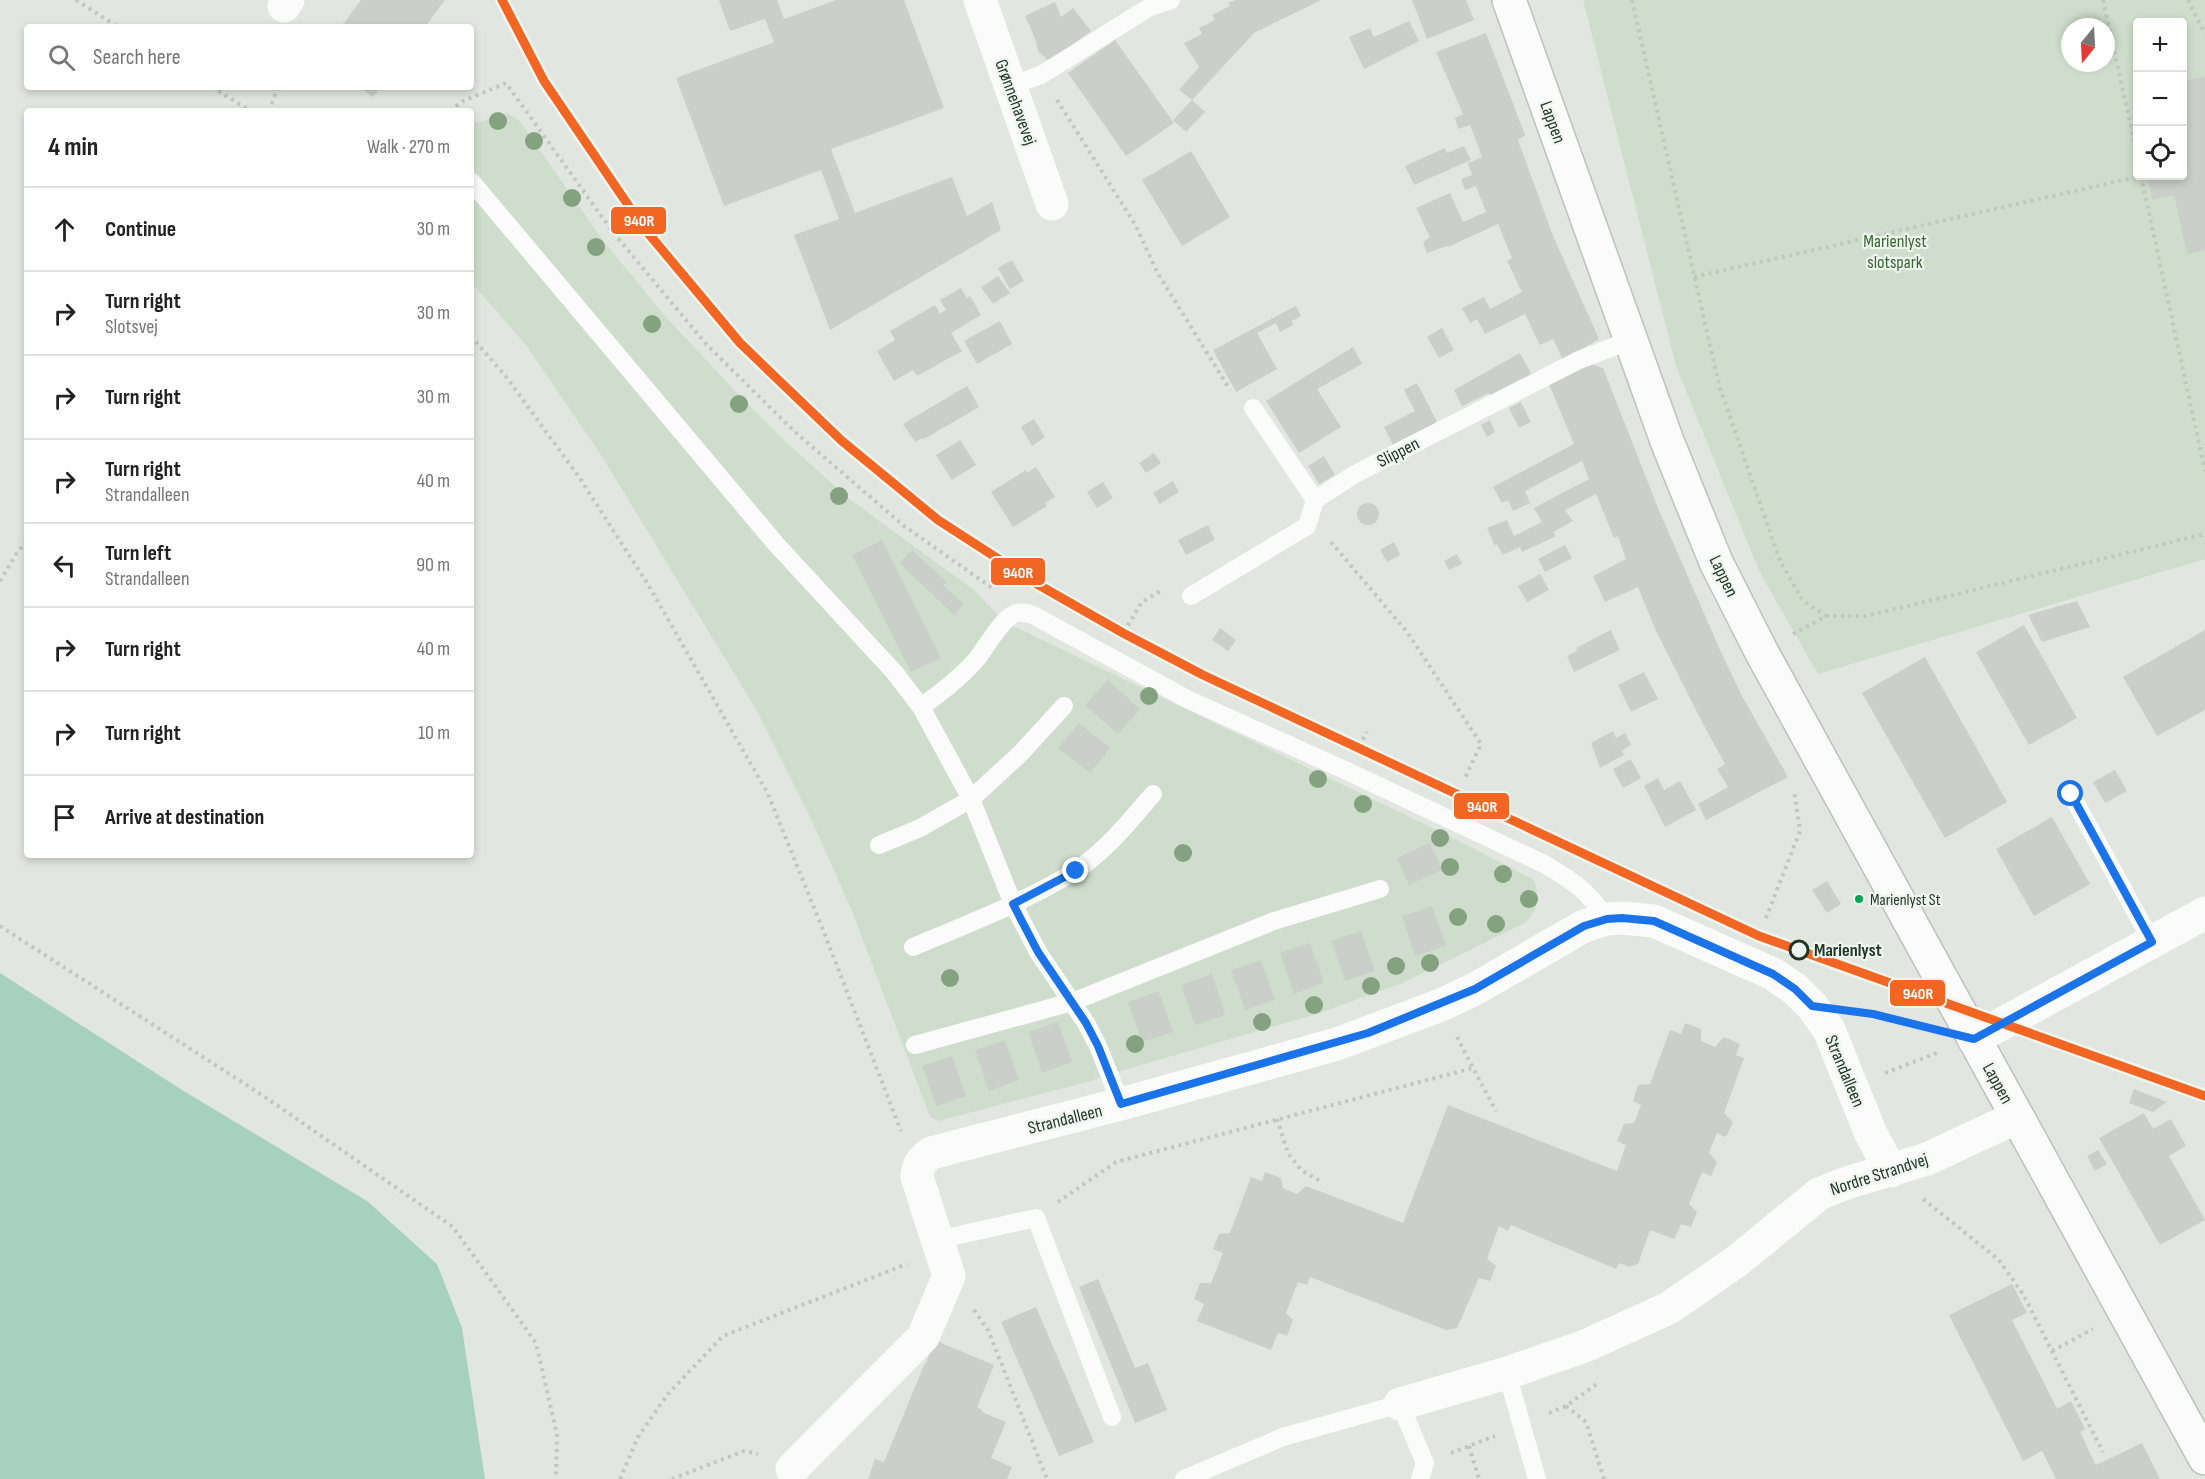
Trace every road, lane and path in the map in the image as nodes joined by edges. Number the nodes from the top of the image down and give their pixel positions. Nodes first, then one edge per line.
1 (76, 0) edge
2 (980, 0) edge
3 (1171, 0) edge
4 (1509, 0) edge
5 (1632, 0) edge
6 (2103, 0) edge
7 (2188, 0) edge
8 (113, 24) edge
9 (2205, 34) edge
10 (1041, 75) junction
11 (1010, 86) junction
12 (217, 90) edge
13 (277, 90) edge
14 (245, 108) edge
15 (270, 108) edge
16 (453, 108) edge
17 (2133, 136) edge
18 (2133, 178) edge
19 (2142, 180) edge
20 (474, 185) edge
21 (1052, 204) dead end
22 (1694, 277) junction
23 (474, 340) edge
24 (1631, 340) junction
25 (1253, 408) joint
26 (2205, 471) edge
27 (1316, 500) junction
28 (2205, 534) edge
29 (24, 545) edge
30 (0, 581) edge
31 (1191, 596) joint
32 (1014, 614) junction
33 (1111, 658) junction
34 (1064, 706) dead end
35 (921, 707) junction
36 (1814, 748) junction
37 (1465, 778) dead end
38 (1154, 794) dead end
39 (2071, 794) dead end
40 (971, 799) junction
41 (879, 845) dead end
42 (1380, 890) dead end
43 (1013, 904) junction
44 (2205, 913) edge
45 (1766, 918) dead end
46 (1607, 919) junction
47 (0, 926) edge
48 (2152, 942) junction
49 (912, 947) dead end
50 (1072, 1002) junction
51 (1812, 1006) junction
52 (1974, 1039) junction
53 (915, 1045) dead end
54 (1853, 1086) junction
55 (1121, 1104) junction
56 (1496, 1111) dead end
57 (2017, 1117) junction
58 (1277, 1119) junction
59 (922, 1159) junction
60 (1891, 1171) junction
61 (1322, 1182) dead end
62 (1036, 1218) junction
63 (942, 1256) junction
64 (2125, 1312) junction
65 (2052, 1351) junction
66 (1507, 1373) junction
67 (1400, 1404) junction
68 (1566, 1406) dead end
69 (1112, 1417) dead end
70 (1469, 1446) dead end
71 (2103, 1452) dead end
72 (2205, 1458) edge
73 (792, 1469) joint
74 (556, 1479) edge
75 (620, 1479) edge
76 (672, 1479) edge
77 (1047, 1479) edge
78 (1184, 1479) edge
79 (1420, 1479) edge
80 (1479, 1479) edge
81 (1537, 1479) edge
82 (1604, 1479) edge

1 - 8 path
2 - 11 street, Grønnehavevej
3 - 10 lane
4 - 24 street, Lappen
5 - 22 path
6 - 17 path
7 - 9 path
10 - 11 lane
10 - 25 path
11 - 21 street, Grønnehavevej
12 - 14 path
13 - 15 path
16 - 32 path
18 - 22 path
19 - 26 path
20 - 35 lane
22 - 28 path
23 - 59 path
24 - 27 lane, Slippen
24 - 36 street, Lappen
25 - 27 lane
27 - 31 lane
27 - 37 path
29 - 30 path
31 - 33 path
32 - 33 lane
32 - 35 lane
33 - 46 lane
34 - 40 lane
35 - 40 lane
36 - 45 path
36 - 52 street, Lappen
38 - 43 lane
39 - 48 lane
40 - 41 lane
40 - 43 lane
42 - 50 lane
43 - 49 lane
43 - 50 lane
44 - 48 street
46 - 51 street, Strandalleen
46 - 55 street, Strandalleen
47 - 74 path
48 - 52 street
50 - 53 lane
50 - 55 lane
51 - 52 path
51 - 54 street, Strandalleen
52 - 54 path
52 - 57 street, Lappen
54 - 60 street, Strandalleen
55 - 59 street, Strandalleen
56 - 58 path
57 - 60 street, Nordre Strandvej
57 - 64 street
58 - 61 path
58 - 62 path
59 - 63 street
60 - 65 path
60 - 66 street, Nordre Strandvej
62 - 63 lane
62 - 69 lane
63 - 73 street
63 - 75 path
63 - 77 path
64 - 65 path
64 - 72 street
65 - 71 path
66 - 67 street, Nordre Strandvej
66 - 81 lane
67 - 78 lane
67 - 79 lane
68 - 82 path
70 - 80 path
73 - 76 path

